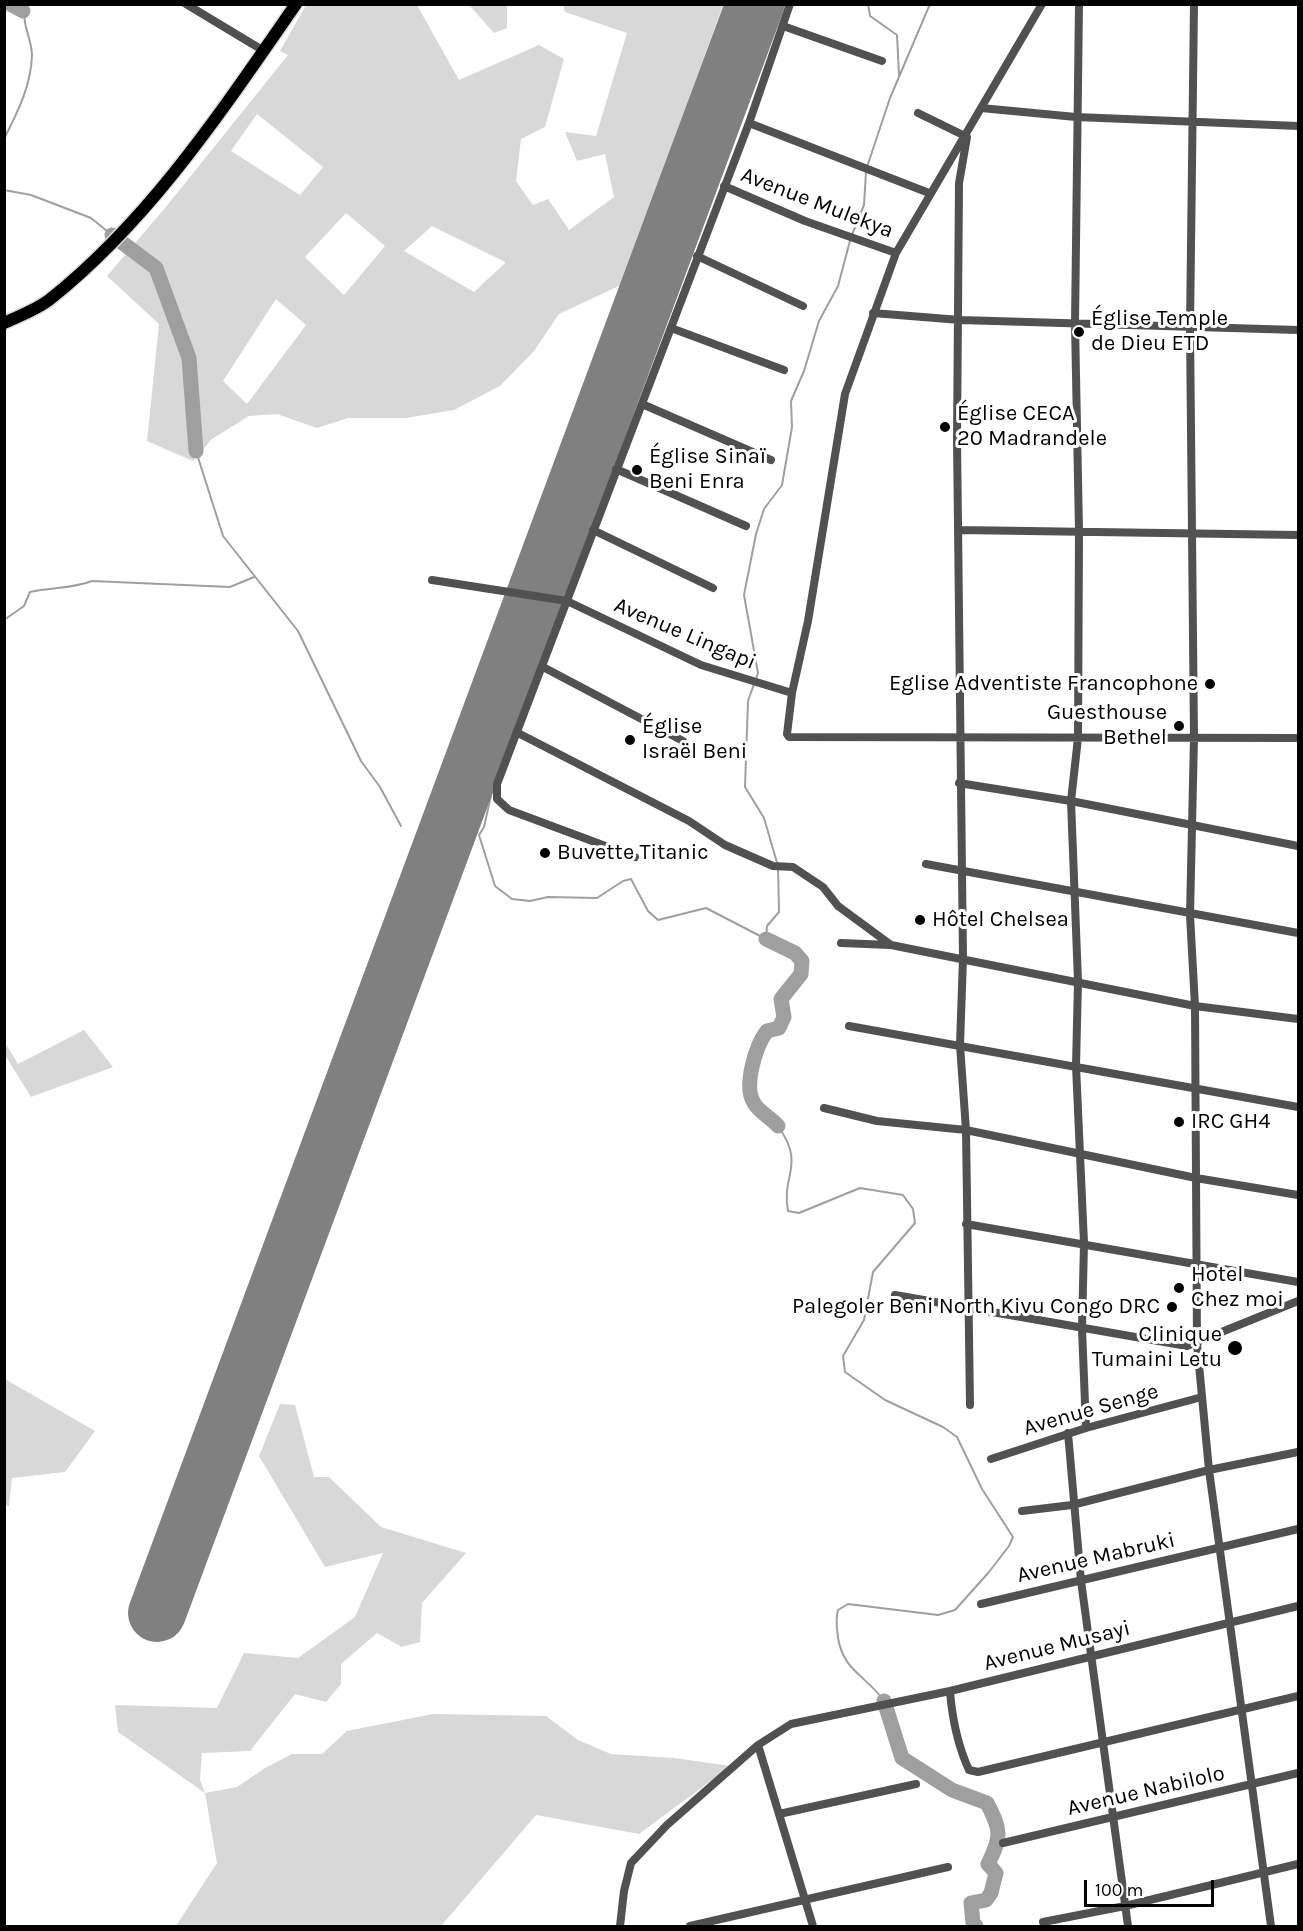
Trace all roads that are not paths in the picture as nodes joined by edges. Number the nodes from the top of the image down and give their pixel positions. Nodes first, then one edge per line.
1 (186, 4) edge
2 (296, 4) edge
3 (790, 4) edge
4 (1079, 4) edge
5 (1194, 4) edge
6 (1041, 5) edge
7 (783, 26) junction
8 (264, 51) junction
9 (882, 61) dead end
10 (981, 108) junction
11 (918, 113) dead end
12 (1076, 117) junction
13 (749, 123) junction
14 (1193, 123) junction
15 (1299, 126) edge
16 (967, 137) junction
17 (724, 186) junction
18 (929, 193) junction
19 (896, 253) junction
20 (697, 256) junction
21 (803, 306) dead end
22 (873, 313) junction
23 (960, 320) junction
24 (4, 323) edge
25 (1075, 323) junction
26 (1190, 327) junction
27 (671, 328) junction
28 (1299, 330) edge
29 (784, 370) dead end
30 (642, 404) junction
31 (771, 460) dead end
32 (616, 469) junction
33 (747, 526) dead end
34 (593, 530) junction
35 (960, 530) junction
36 (1079, 531) junction
37 (1191, 535) junction
38 (1299, 535) edge
39 (432, 580) dead end
40 (713, 588) dead end
41 (567, 601) junction
42 (543, 667) junction
43 (792, 693) junction
44 (518, 733) junction
45 (1078, 738) junction
46 (1194, 738) junction
47 (1299, 738) edge
48 (959, 739) junction
49 (683, 741) dead end
50 (959, 783) junction
51 (1071, 801) junction
52 (1191, 826) junction
53 (1299, 846) edge
54 (635, 856) dead end
55 (926, 864) dead end
56 (961, 871) junction
57 (1076, 893) junction
58 (1190, 915) junction
59 (1299, 933) edge
60 (841, 943) dead end
61 (891, 945) junction
62 (963, 958) junction
63 (1078, 981) junction
64 (1196, 1006) junction
65 (1299, 1019) edge
66 (849, 1026) dead end
67 (960, 1045) junction
68 (1076, 1066) junction
69 (1196, 1089) junction
70 (1299, 1107) edge
71 (824, 1108) dead end
72 (966, 1130) junction
73 (1080, 1155) junction
74 (1196, 1178) junction
75 (1299, 1195) edge
76 (966, 1224) junction
77 (1084, 1243) junction
78 (1197, 1264) junction
79 (1299, 1282) edge
80 (895, 1295) dead end
81 (1299, 1302) edge
82 (968, 1307) junction
83 (1082, 1329) junction
84 (1197, 1344) junction
85 (1202, 1397) junction
86 (970, 1405) dead end
87 (1086, 1428) junction
88 (1068, 1433) junction
89 (1299, 1452) edge
90 (991, 1459) dead end
91 (1209, 1470) junction
92 (1072, 1505) junction
93 (1022, 1511) dead end
94 (1299, 1529) edge
95 (1220, 1548) junction
96 (1081, 1581) junction
97 (981, 1604) dead end
98 (1299, 1606) edge
99 (1230, 1621) junction
100 (1092, 1656) junction
101 (950, 1691) junction
102 (1299, 1696) edge
103 (1243, 1709) junction
104 (1105, 1743) junction
105 (758, 1745) junction
106 (1299, 1773) edge
107 (916, 1784) dead end
108 (1252, 1784) junction
109 (779, 1814) junction
110 (1114, 1818) junction
111 (1003, 1844) dead end
112 (1299, 1864) edge
113 (948, 1867) dead end
114 (1264, 1872) junction
115 (805, 1901) junction
116 (1125, 1906) junction
117 (1043, 1922) dead end
118 (620, 1926) edge
119 (690, 1926) edge
120 (813, 1926) edge
121 (1128, 1926) edge
122 (1271, 1926) edge

1 - 8 street
2 - 8 highway
3 - 7 street
4 - 12 street
5 - 14 street
6 - 10 street
7 - 9 street
7 - 13 street
8 - 24 highway
10 - 12 street
10 - 16 street
11 - 16 street
12 - 14 street
12 - 25 street
13 - 17 street
13 - 18 street
14 - 15 street
14 - 26 street
16 - 18 street
16 - 23 street
17 - 19 street, Avenue Mulekya
17 - 20 street
18 - 19 street
19 - 22 street
20 - 21 street
20 - 27 street
22 - 23 street
22 - 43 street
23 - 25 street
23 - 35 street
25 - 26 street
25 - 36 street
26 - 28 street
26 - 37 street
27 - 29 street
27 - 30 street
30 - 31 street
30 - 32 street
32 - 33 street
32 - 34 street
34 - 40 street
34 - 41 street
35 - 36 street
35 - 48 street
36 - 37 street
36 - 45 street
37 - 38 street
37 - 46 street
39 - 41 street, Avenue Lingapi
41 - 42 street
41 - 43 street, Avenue Lingapi
42 - 44 street
42 - 49 street
43 - 48 street
44 - 54 street
44 - 61 street
45 - 46 street
45 - 48 street
45 - 51 street
46 - 47 street
46 - 52 street
48 - 50 street
50 - 51 street
50 - 56 street
51 - 52 street
51 - 57 street
52 - 53 street
52 - 58 street
55 - 56 street
56 - 57 street
56 - 62 street
57 - 58 street
57 - 63 street
58 - 59 street
58 - 64 street
60 - 61 street
61 - 62 street
62 - 63 street
62 - 67 street
63 - 64 street
63 - 68 street
64 - 65 street
64 - 69 street
66 - 67 street
67 - 68 street
67 - 72 street
68 - 69 street
68 - 73 street
69 - 70 street
69 - 74 street
71 - 72 street
72 - 73 street
72 - 76 street
73 - 74 street
73 - 77 street
74 - 75 street
74 - 78 street
76 - 77 street
76 - 82 street
77 - 78 street
77 - 83 street
78 - 79 street
78 - 84 street
80 - 82 street
81 - 84 street
82 - 83 street
82 - 86 street
83 - 84 street
83 - 87 street
84 - 85 street
85 - 87 street, Avenue Senge
85 - 91 street
87 - 88 street, Avenue Senge
88 - 90 street, Avenue Senge
88 - 92 street
89 - 91 street
91 - 92 street
91 - 95 street
92 - 93 street
92 - 96 street
94 - 95 street, Avenue Mabruki
95 - 96 street, Avenue Mabruki
95 - 99 street
96 - 97 street, Avenue Mabruki
96 - 100 street
98 - 99 street, Avenue Musayi
99 - 100 street, Avenue Musayi
99 - 103 street
100 - 101 street, Avenue Musayi
100 - 104 street
101 - 104 street
101 - 105 street, Avenue Musayi
102 - 103 street
103 - 104 street
103 - 108 street
104 - 110 street
105 - 109 street
105 - 118 street, Avenue Musayi
106 - 108 street, Avenue Nabilolo
107 - 109 street
108 - 110 street, Avenue Nabilolo
108 - 114 street
109 - 115 street
110 - 111 street, Avenue Nabilolo
110 - 116 street
112 - 114 street
113 - 115 street
114 - 116 street
114 - 122 street
115 - 119 street
115 - 120 street
116 - 117 street
116 - 121 street

